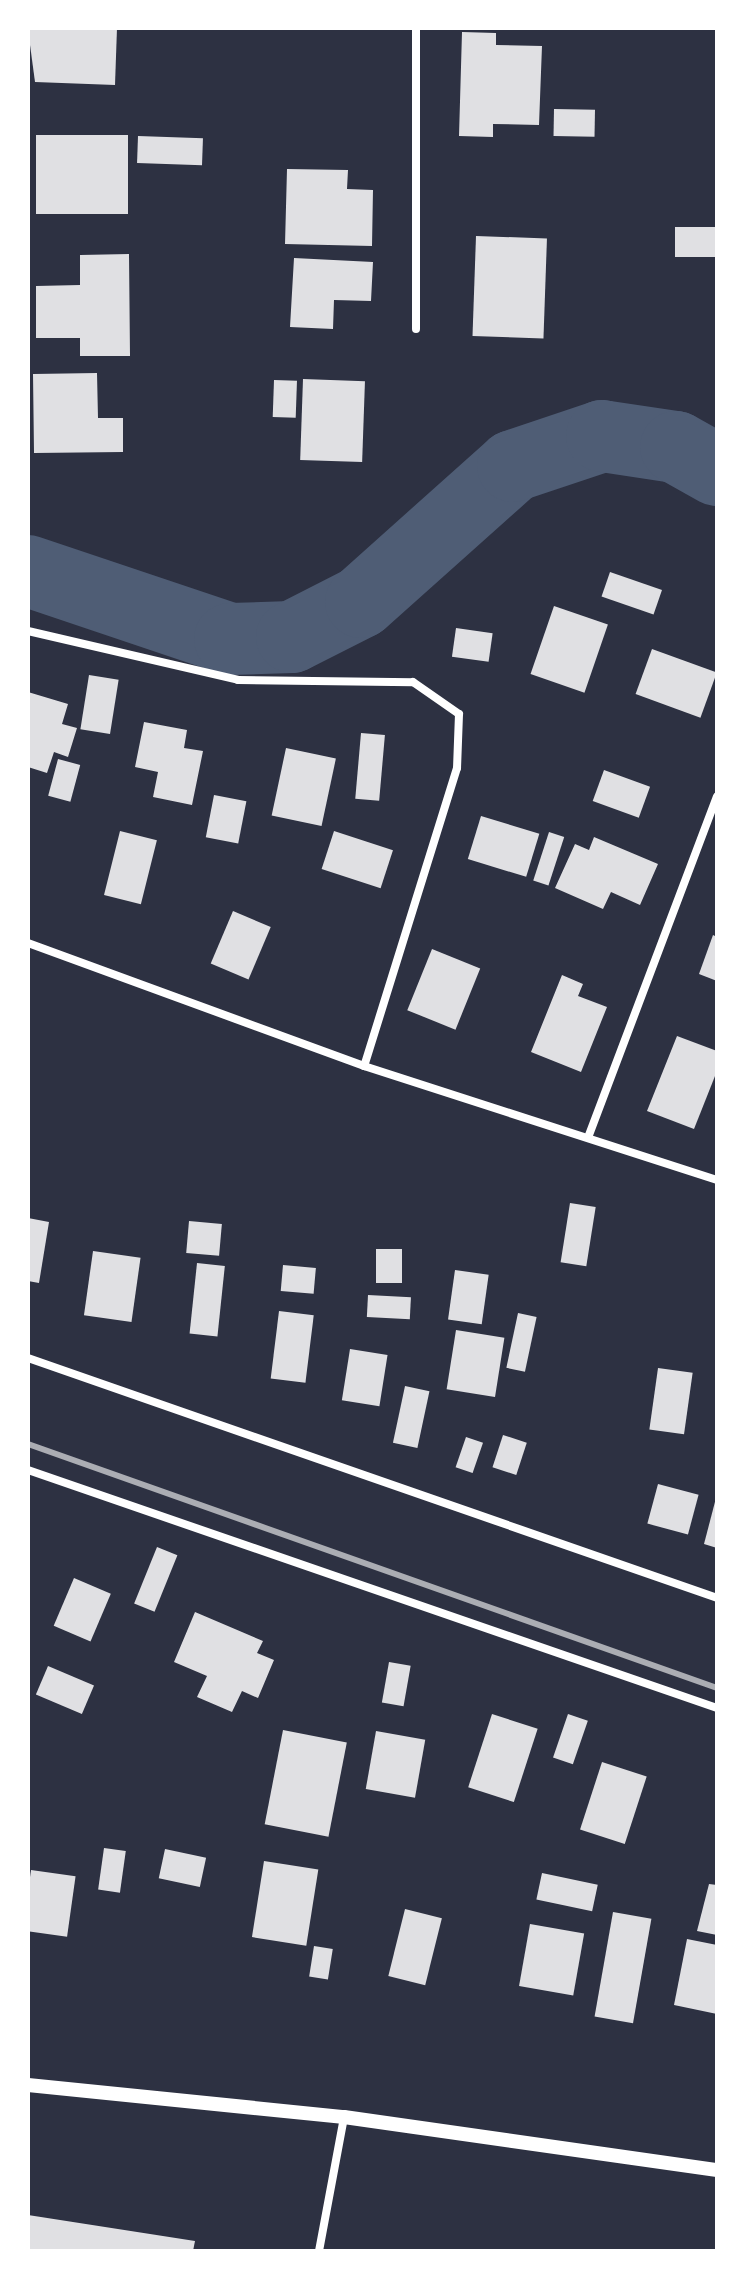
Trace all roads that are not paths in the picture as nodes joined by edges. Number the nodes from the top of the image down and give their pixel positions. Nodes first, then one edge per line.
1 (416, 28) edge
2 (416, 329) dead end
3 (28, 631) edge
4 (717, 796) edge
5 (28, 943) edge
6 (364, 1066) junction
7 (589, 1135) junction
8 (717, 1180) edge
9 (28, 1358) edge
10 (28, 1470) edge
11 (717, 1598) edge
12 (717, 1708) edge
13 (28, 2085) edge
14 (344, 2117) junction
15 (717, 2170) edge
16 (319, 2251) edge

1 - 2 street
3 - 6 street
4 - 7 street
5 - 6 street
6 - 7 street
7 - 8 street
9 - 11 street
10 - 12 street
13 - 14 street
14 - 15 street
14 - 16 street

